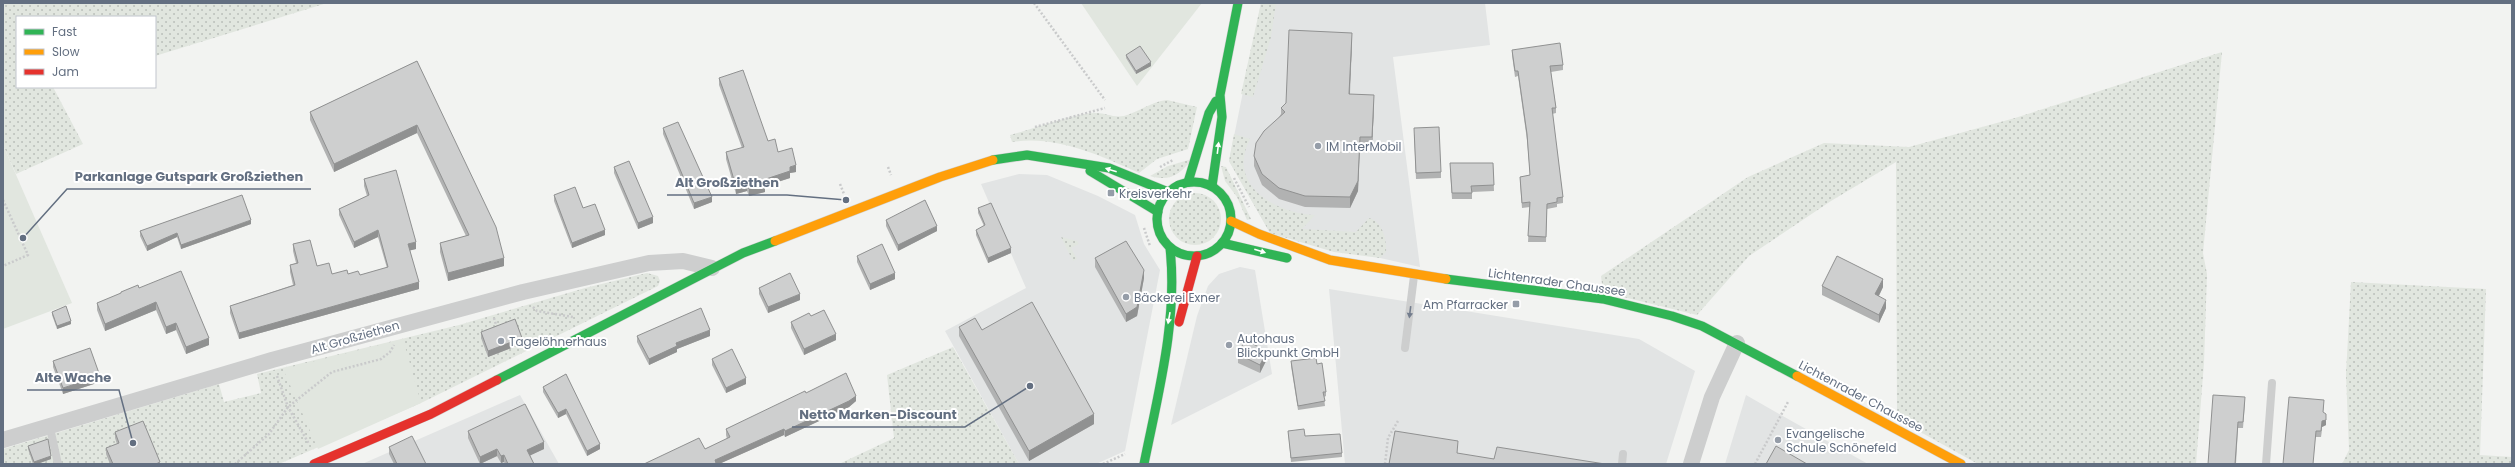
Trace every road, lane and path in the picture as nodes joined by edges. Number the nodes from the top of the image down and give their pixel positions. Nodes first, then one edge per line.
1 (1034, 3) edge
2 (1238, 3) edge
3 (1220, 95) junction
4 (1105, 100) dead end
5 (1105, 108) dead end
6 (1035, 127) dead end
7 (1176, 159) dead end
8 (1079, 164) junction
9 (1154, 170) dead end
10 (1231, 172) dead end
11 (1188, 182) junction
12 (1212, 186) junction
13 (1168, 192) junction
14 (3, 200) edge
15 (1158, 212) junction
16 (1252, 212) dead end
17 (1232, 221) junction
18 (1143, 222) dead end
19 (1222, 243) junction
20 (1170, 248) junction
21 (1152, 249) dead end
22 (1197, 256) junction
23 (1330, 260) junction
24 (3, 266) edge
25 (712, 268) junction
26 (1414, 275) junction
27 (531, 304) dead end
28 (492, 314) dead end
29 (394, 326) junction
30 (497, 328) edge
31 (595, 330) junction
32 (1737, 343) junction
33 (1405, 348) dead end
34 (1166, 350) junction
35 (272, 360) junction
36 (2272, 383) dead end
37 (1788, 402) dead end
38 (288, 407) junction
39 (1398, 421) dead end
40 (50, 428) junction
41 (3, 440) edge
42 (1131, 452) dead end
43 (1623, 454) dead end
44 (321, 462) edge
45 (58, 464) edge
46 (234, 464) edge
47 (1104, 464) edge
48 (1144, 464) edge
49 (1385, 464) edge
50 (1622, 464) edge
51 (1691, 464) edge
52 (1755, 464) edge
53 (1960, 464) edge
54 (2266, 464) edge

1 - 4 path
2 - 3 street
3 - 11 street
12 -> 3 street
5 - 6 path
7 - 9 path
13 -> 8 street
8 - 15 street
8 - 25 street
10 - 16 path
11 - 12 street
11 - 13 street
12 - 17 street
13 - 15 street
14 - 24 path
15 - 20 street
17 - 19 street
17 - 23 street, Lichtenrader Chaussee
18 - 21 path
19 - 22 street
19 -> 23 street, Lichtenrader Chaussee
20 - 22 street
20 -> 34 street
22 - 34 street
23 - 26 street, Lichtenrader Chaussee
25 - 29 street, Alt Großziethen
25 - 31 street
26 - 32 street, Lichtenrader Chaussee
26 -> 33 lane
27 - 31 path
28 - 30 path
29 - 35 street, Alt Großziethen
29 - 38 path
31 - 44 street
32 - 51 street
32 - 53 street, Lichtenrader Chaussee
34 - 48 street
35 - 38 path
35 - 40 street, Alt Großziethen
36 - 54 lane
37 - 52 path
38 - 44 path
38 - 46 path
39 - 49 path
40 - 41 street, Alt Großziethen
40 - 45 lane
42 - 47 path
43 - 50 lane

